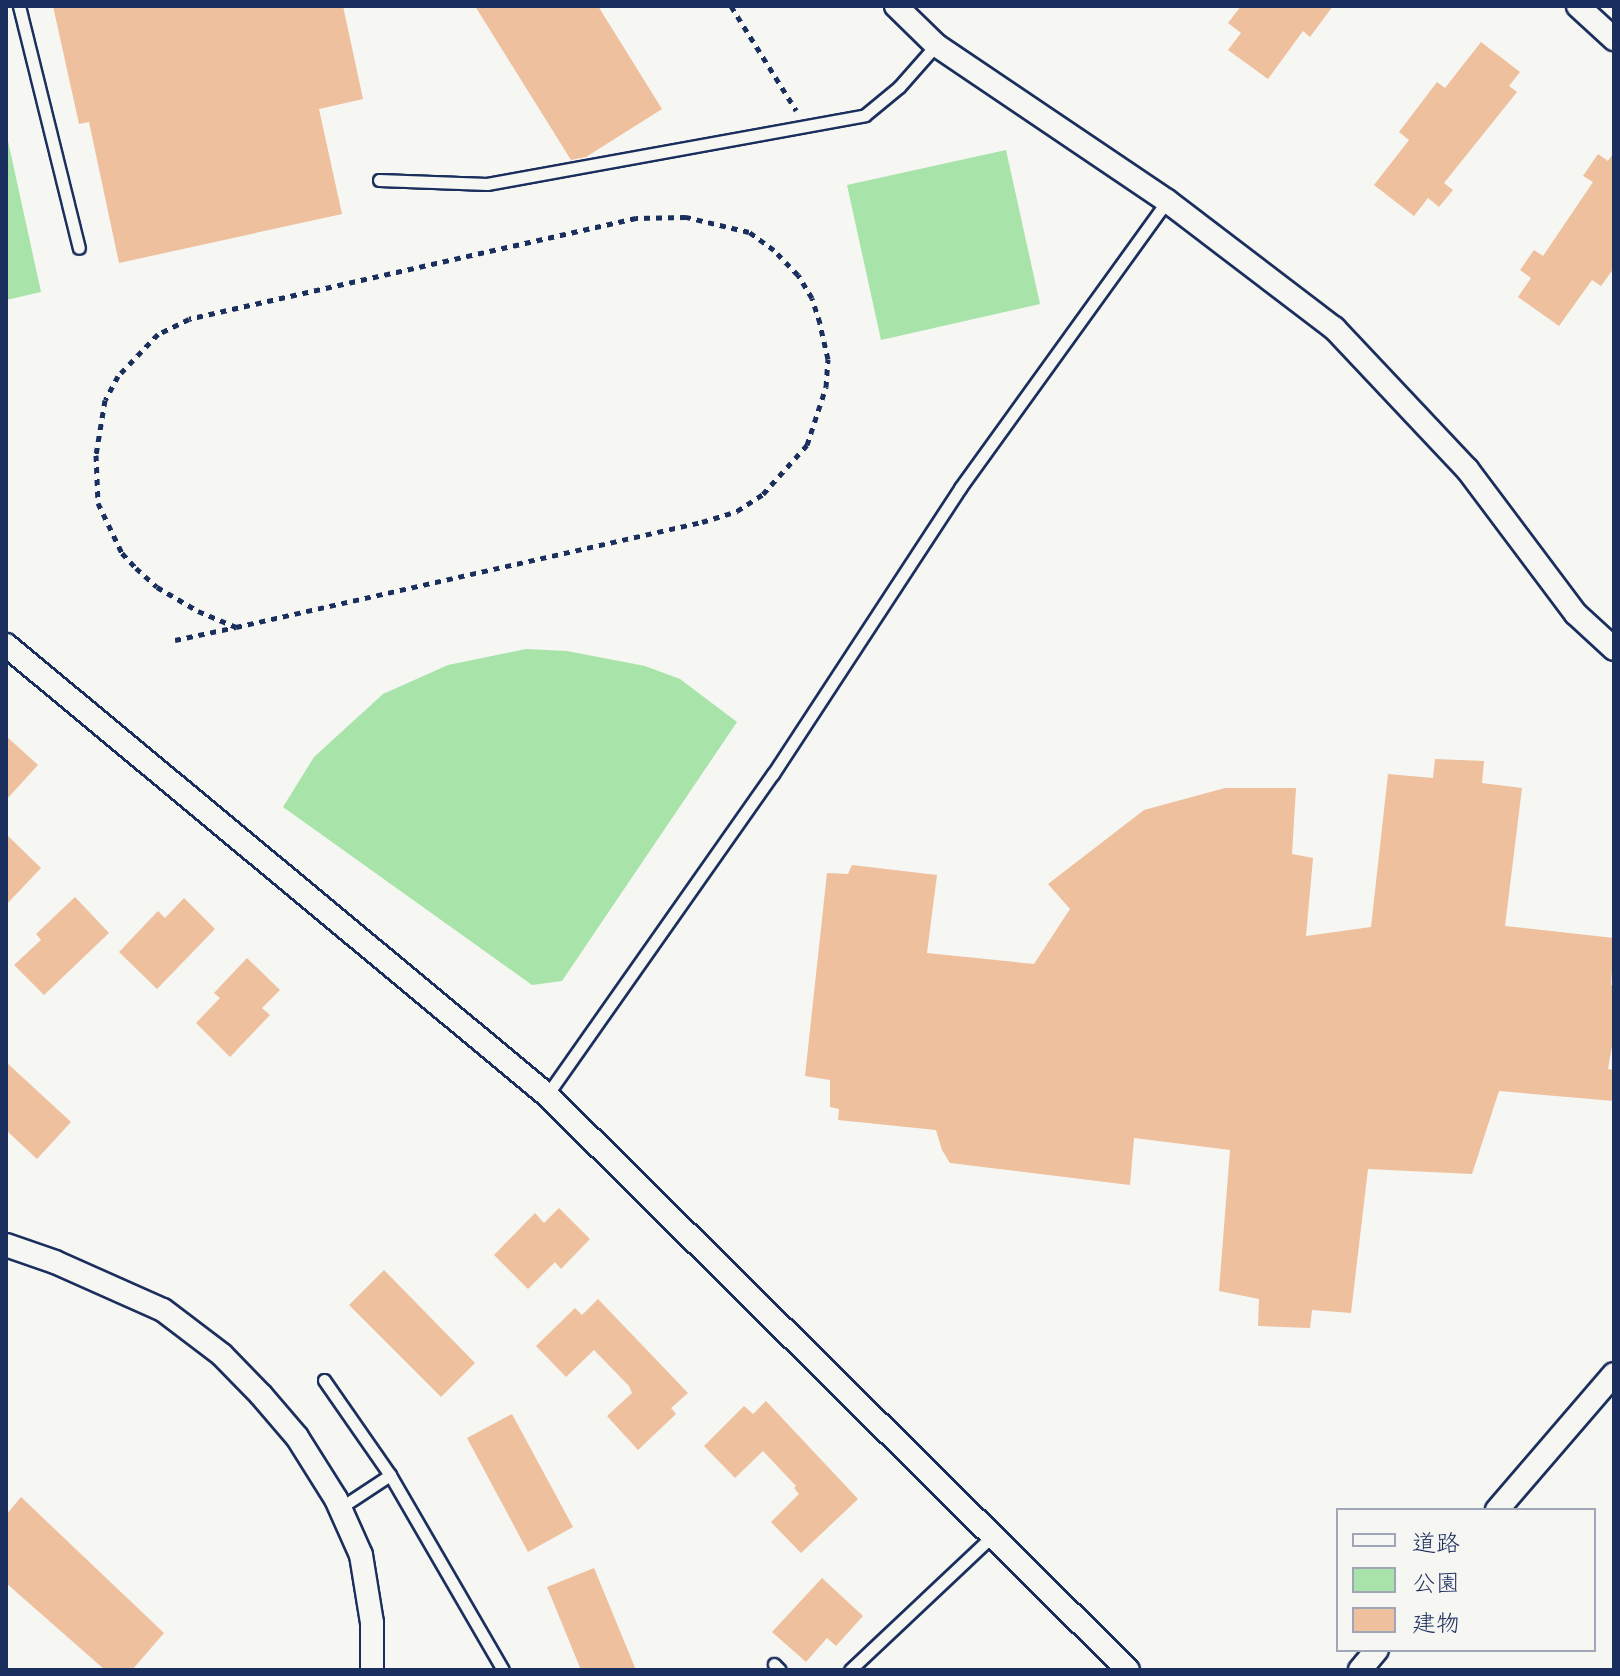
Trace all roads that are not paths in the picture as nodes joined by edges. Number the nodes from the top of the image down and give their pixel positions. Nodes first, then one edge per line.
1 (19, 6) edge
2 (896, 6) edge
3 (1578, 6) edge
4 (1614, 39) edge
5 (936, 45) junction
6 (379, 180) dead end
7 (1167, 201) junction
8 (79, 248) dead end
9 (6, 645) edge
10 (1614, 649) edge
11 (547, 1095) junction
12 (6, 1245) edge
13 (1614, 1374) edge
14 (324, 1380) dead end
15 (390, 1475) junction
16 (340, 1508) junction
17 (1499, 1508) edge
18 (992, 1536) junction
19 (1375, 1652) edge
20 (372, 1670) edge
21 (503, 1670) edge
22 (850, 1670) edge
23 (1128, 1670) edge
24 (1360, 1670) edge

1 - 8 lane
2 - 5 street
3 - 4 street
5 - 6 lane
5 - 7 street
7 - 10 street
7 - 11 lane
9 - 11 street
11 - 18 street
12 - 16 street
13 - 17 street
14 - 15 lane
15 - 16 lane
15 - 21 lane
16 - 20 street
18 - 22 lane
18 - 23 street
19 - 24 street

